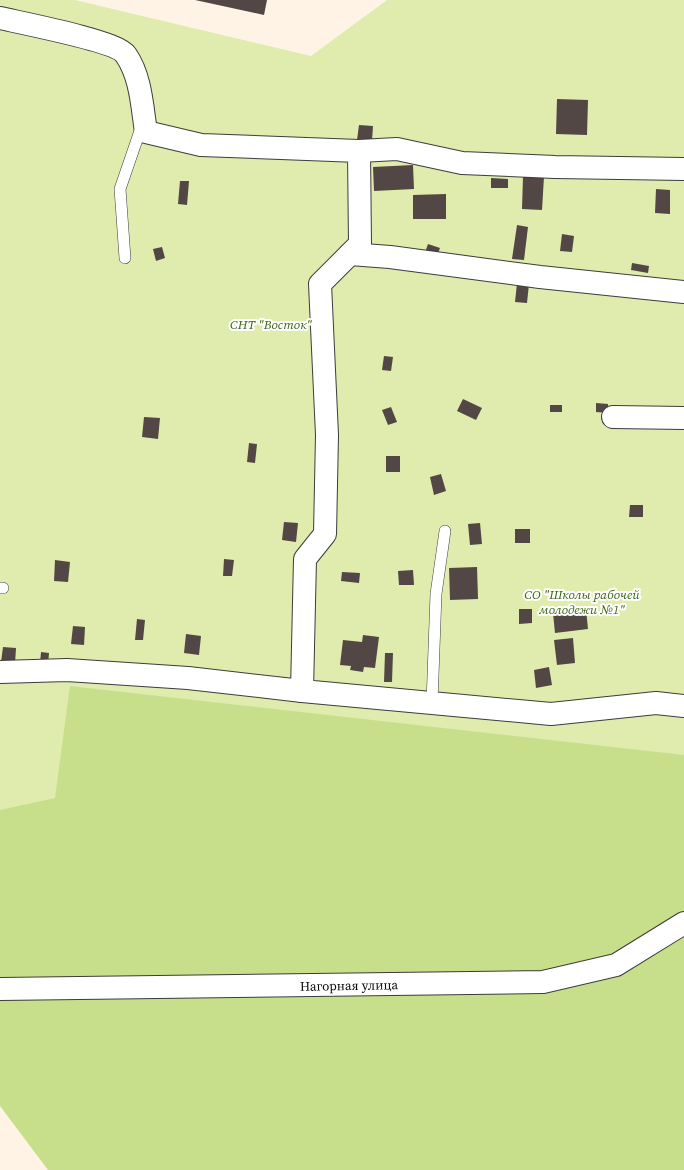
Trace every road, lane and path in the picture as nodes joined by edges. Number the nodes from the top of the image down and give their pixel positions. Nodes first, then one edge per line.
1 (0, 18) edge
2 (144, 119) junction
3 (359, 151) junction
4 (684, 169) edge
5 (350, 254) junction
6 (125, 258) dead end
7 (684, 292) edge
8 (613, 417) dead end
9 (684, 418) edge
10 (445, 531) dead end
11 (0, 672) edge
12 (302, 690) junction
13 (432, 703) junction
14 (684, 706) edge
15 (684, 923) edge
16 (0, 989) edge

1 - 2 street
2 - 3 street
2 - 6 lane
3 - 4 street
3 - 5 street
5 - 7 street
5 - 12 street
8 - 9 street
10 - 13 lane
11 - 12 street
12 - 13 street
13 - 14 street
15 - 16 street, Нагорная улица

